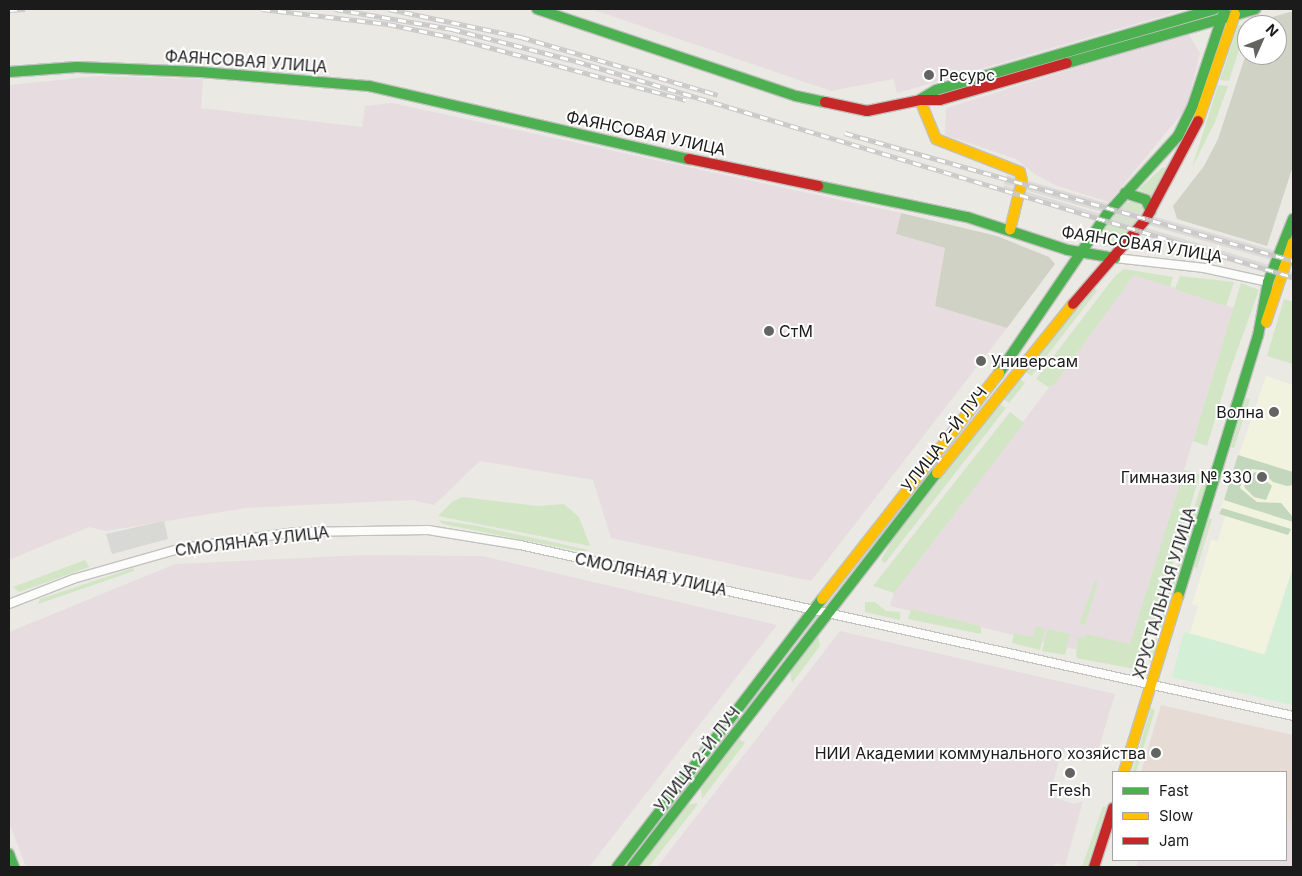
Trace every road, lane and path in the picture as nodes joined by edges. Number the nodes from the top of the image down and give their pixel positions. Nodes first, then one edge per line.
1 (537, 9) edge
2 (1214, 9) edge
3 (1255, 9) edge
4 (1232, 11) edge
5 (1223, 13) edge
6 (9, 72) edge
7 (920, 100) junction
8 (1125, 194) junction
9 (1151, 211) junction
10 (1293, 219) edge
11 (1010, 230) junction
12 (1293, 242) edge
13 (1081, 253) junction
14 (1114, 258) junction
15 (1268, 282) junction
16 (1258, 336) junction
17 (9, 604) edge
18 (815, 610) junction
19 (830, 613) junction
20 (1151, 685) junction
21 (1293, 716) edge
22 (1124, 771) edge
23 (1112, 811) edge
24 (9, 854) edge
25 (14, 867) edge
26 (618, 867) edge
27 (632, 867) edge
28 (1094, 867) edge

1 - 7 street
2 - 7 street
3 - 4 street
4 - 5 street
4 - 9 street, УЛИЦА 2-Й ЛУЧ
5 - 7 street
5 - 8 street, УЛИЦА 2-Й ЛУЧ
6 - 11 street, ФАЯНСОВАЯ УЛИЦА
7 - 11 street
8 - 9 street
8 - 13 street, УЛИЦА 2-Й ЛУЧ
9 - 14 street, УЛИЦА 2-Й ЛУЧ
10 - 15 street, ХРУСТАЛЬНАЯ УЛИЦА
11 - 13 street, ФАЯНСОВАЯ УЛИЦА
12 - 16 street, ХРУСТАЛЬНАЯ УЛИЦА
13 - 14 street, ФАЯНСОВАЯ УЛИЦА
13 - 18 street, УЛИЦА 2-Й ЛУЧ
14 - 15 street, ФАЯНСОВАЯ УЛИЦА
14 - 19 street, УЛИЦА 2-Й ЛУЧ
15 - 16 street, ХРУСТАЛЬНАЯ УЛИЦА
16 - 20 street, ХРУСТАЛЬНАЯ УЛИЦА
17 - 18 street, СМОЛЯНАЯ УЛИЦА
18 - 19 street, СМОЛЯНАЯ УЛИЦА
18 - 26 street, УЛИЦА 2-Й ЛУЧ
19 - 20 street, СМОЛЯНАЯ УЛИЦА
19 - 27 street, УЛИЦА 2-Й ЛУЧ
20 - 21 street, СМОЛЯНАЯ УЛИЦА
20 - 22 street, ХРУСТАЛЬНАЯ УЛИЦА
23 - 28 street
24 - 25 street

